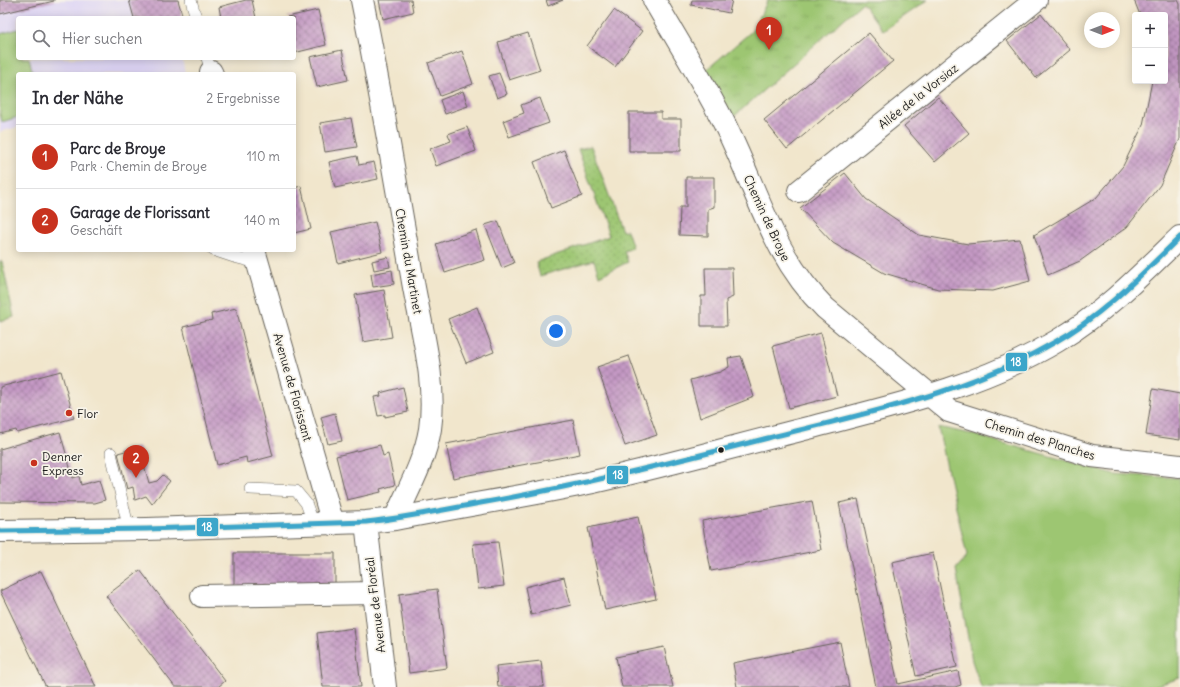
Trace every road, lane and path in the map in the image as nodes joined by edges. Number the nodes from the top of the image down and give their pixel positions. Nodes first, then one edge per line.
1 (191, 0) edge
2 (362, 0) edge
3 (654, 0) edge
4 (1036, 0) edge
5 (195, 16) edge
6 (799, 191) dead end
7 (1180, 237) edge
8 (219, 252) edge
9 (256, 256) edge
10 (929, 396) junction
11 (111, 453) dead end
12 (1180, 466) edge
13 (250, 489) dead end
14 (396, 519) junction
15 (366, 522) junction
16 (323, 525) junction
17 (129, 530) junction
18 (0, 531) edge
19 (374, 593) junction
20 (202, 596) dead end
21 (385, 687) edge

1 - 5 lane
2 - 14 street, Chemin du Martinet
3 - 10 street, Chemin de Broye
4 - 6 street, Allée de la Vorsiaz
7 - 10 street
8 - 9 lane
9 - 16 street, Avenue de Florissant
10 - 12 street, Chemin des Planches
10 - 14 street
11 - 17 lane
13 - 16 lane
14 - 15 street
15 - 16 street
15 - 19 street, Avenue de Floréal
16 - 17 street
17 - 18 street
19 - 20 street
19 - 21 street, Avenue de Floréal

